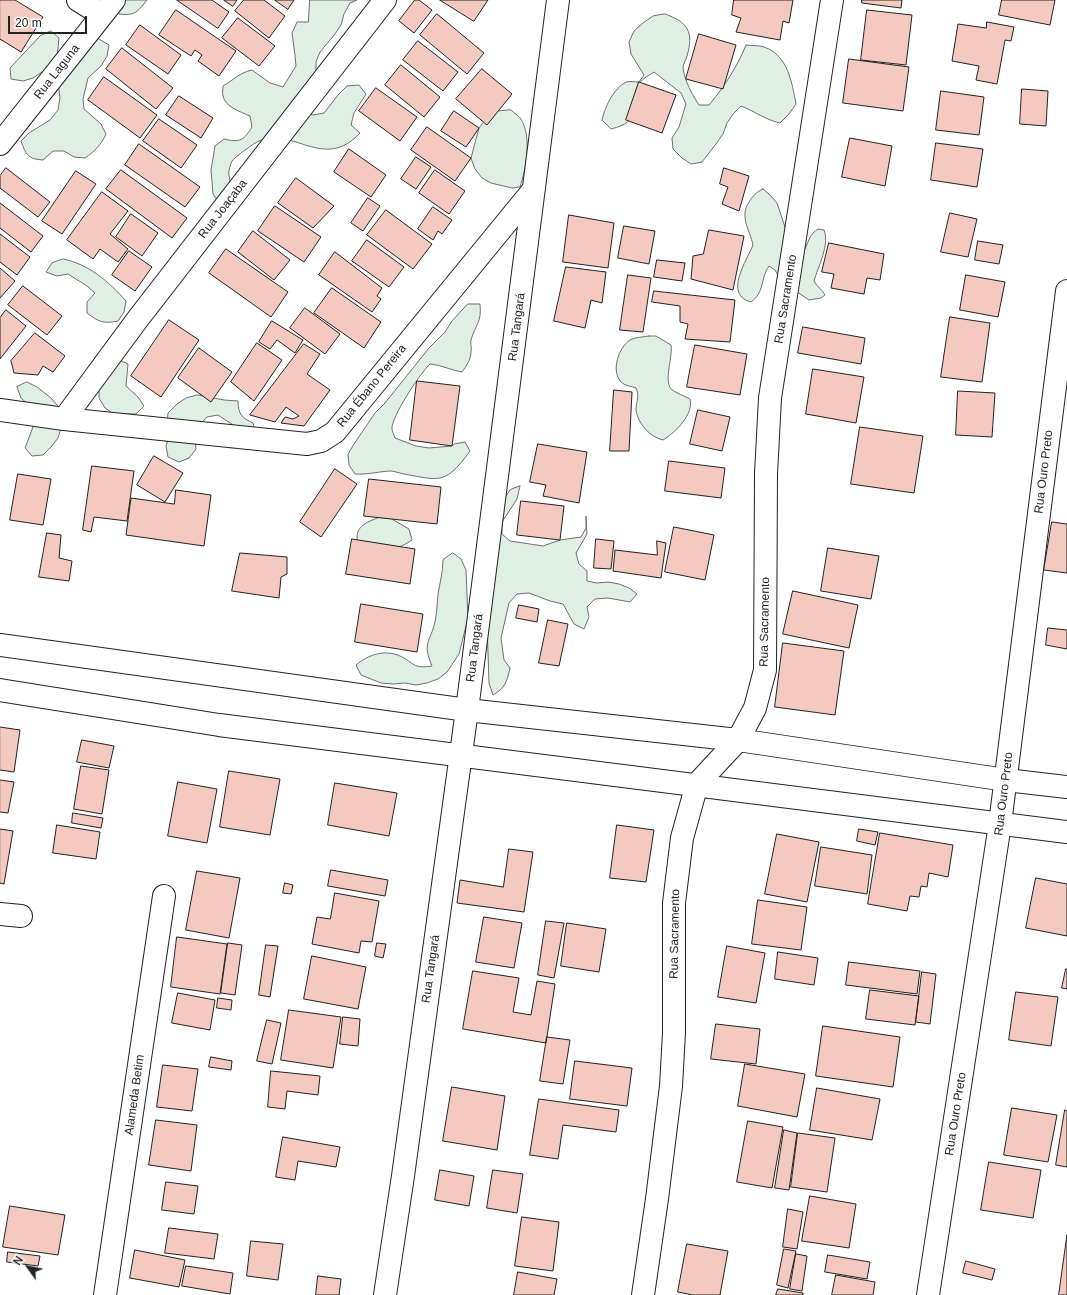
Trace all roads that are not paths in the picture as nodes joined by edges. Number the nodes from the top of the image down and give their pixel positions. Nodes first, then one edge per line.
1 (78, 0) edge
2 (385, 0) edge
3 (558, 0) edge
4 (832, 0) edge
5 (108, 8) edge
6 (0, 144) edge
7 (534, 189) junction
8 (1067, 291) edge
9 (0, 410) edge
10 (64, 419) junction
11 (0, 645) edge
12 (0, 690) edge
13 (467, 710) junction
14 (738, 740) junction
15 (461, 755) junction
16 (1006, 780) junction
17 (698, 784) junction
18 (1067, 787) edge
19 (1000, 824) junction
20 (1067, 832) edge
21 (164, 896) dead end
22 (105, 1295) edge
23 (384, 1295) edge
24 (643, 1295) edge
25 (928, 1295) edge

1 - 5 street
2 - 10 street, Rua Joaçaba
3 - 7 street, Rua Tangará
4 - 14 street, Rua Sacramento
5 - 6 street, Rua Laguna
7 - 10 street, Rua Ébano Pereira
7 - 13 street, Rua Tangará
8 - 16 street, Rua Ouro Preto
9 - 10 street, Rua Ébano Pereira
11 - 13 street
12 - 15 street
13 - 14 street
13 - 15 street, Rua Tangará
14 - 16 street
14 - 17 street, Rua Sacramento
15 - 17 street
15 - 23 street, Rua Tangará
16 - 18 street
16 - 19 street, Rua Ouro Preto
17 - 19 street
17 - 24 street, Rua Sacramento
19 - 20 street
19 - 25 street, Rua Ouro Preto
21 - 22 street, Alameda Betim

